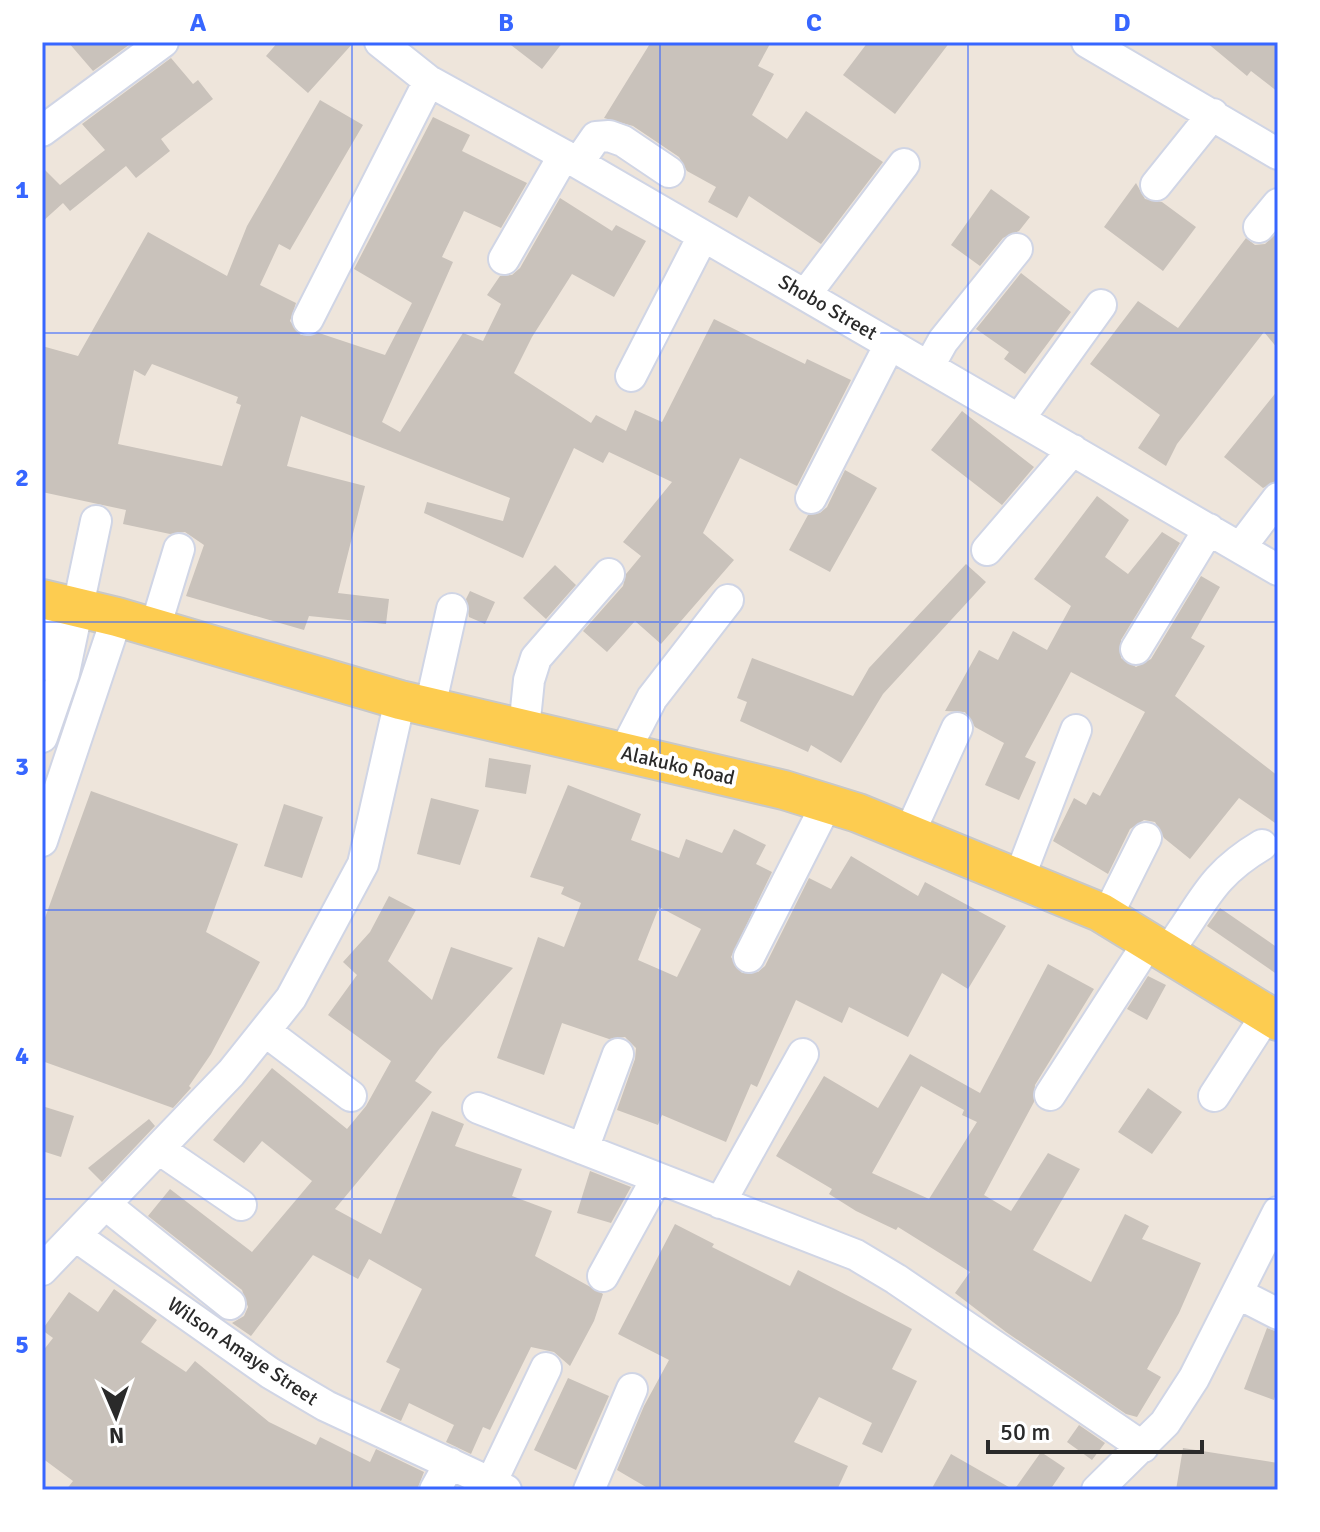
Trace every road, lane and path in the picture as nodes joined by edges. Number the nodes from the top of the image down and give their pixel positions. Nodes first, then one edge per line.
1 (163, 42) edge
2 (380, 42) edge
3 (1087, 42) edge
4 (429, 81) junction
5 (1213, 114) junction
6 (42, 131) edge
7 (1278, 154) edge
8 (571, 159) junction
9 (904, 164) dead end
10 (669, 172) dead end
11 (1156, 185) dead end
12 (1278, 204) edge
13 (1259, 227) dead end
14 (703, 236) junction
15 (1017, 249) dead end
16 (504, 259) dead end
17 (806, 294) junction
18 (1101, 305) dead end
19 (308, 319) dead end
20 (890, 344) junction
21 (929, 366) junction
22 (631, 376) dead end
23 (1019, 419) junction
24 (1073, 450) junction
25 (811, 498) dead end
26 (1278, 498) edge
27 (96, 521) dead end
28 (1209, 529) junction
29 (1240, 548) junction
30 (179, 549) dead end
31 (987, 550) dead end
32 (1278, 570) edge
33 (609, 574) dead end
34 (728, 600) dead end
35 (61, 604) edge
36 (452, 609) dead end
37 (117, 617) junction
38 (155, 628) junction
39 (1136, 649) dead end
40 (42, 665) edge
41 (415, 703) junction
42 (957, 728) dead end
43 (524, 729) junction
44 (1076, 730) dead end
45 (42, 737) edge
46 (624, 752) junction
47 (827, 803) junction
48 (909, 834) junction
49 (1146, 838) dead end
50 (42, 841) edge
51 (1262, 845) dead end
52 (1020, 876) junction
53 (1107, 916) junction
54 (1159, 946) junction
55 (749, 957) dead end
56 (1273, 1018) edge
57 (265, 1031) junction
58 (618, 1054) dead end
59 (803, 1054) dead end
60 (1050, 1095) dead end
61 (351, 1096) dead end
62 (1214, 1096) dead end
63 (478, 1108) dead end
64 (159, 1149) junction
65 (583, 1149) junction
66 (657, 1178) junction
67 (720, 1203) junction
68 (106, 1205) junction
69 (241, 1205) dead end
70 (1278, 1212) edge
71 (77, 1237) junction
72 (42, 1270) edge
73 (603, 1276) dead end
74 (1237, 1293) junction
75 (230, 1304) dead end
76 (1278, 1314) edge
77 (546, 1368) dead end
78 (632, 1389) dead end
79 (1143, 1447) junction
80 (450, 1463) junction
81 (498, 1486) edge
82 (435, 1490) edge
83 (589, 1490) edge
84 (1097, 1490) edge

1 - 6 street
2 - 4 street, Shobo Street
3 - 5 street
4 - 8 street, Shobo Street
4 - 19 street
5 - 7 street
5 - 11 street
8 - 10 street
8 - 14 street, Shobo Street
8 - 16 street
9 - 17 street
12 - 13 street
14 - 17 street, Shobo Street
14 - 22 street
15 - 21 street
17 - 20 street, Shobo Street
18 - 23 street
20 - 21 street, Shobo Street
20 - 25 street
21 - 23 street, Shobo Street
23 - 24 street, Shobo Street
24 - 28 street, Shobo Street
24 - 31 street
26 - 29 street
27 - 35 street
28 - 29 street, Shobo Street
28 - 39 street
29 - 32 street, Shobo Street
30 - 38 street
33 - 43 street
34 - 46 street
35 - 37 main road, Alakuko Road
35 - 40 street
35 - 45 street
36 - 41 street
37 - 38 main road, Alakuko Road
37 - 50 street
38 - 41 main road, Alakuko Road
41 - 43 main road, Alakuko Road
41 - 57 street
42 - 48 street
43 - 46 main road, Alakuko Road
44 - 52 street
46 - 47 main road, Alakuko Road
47 - 48 main road, Alakuko Road
47 - 55 street
48 - 52 main road, Alakuko Road
49 - 53 street
51 - 54 street
52 - 53 main road, Alakuko Road
53 - 54 main road, Alakuko Road
54 - 56 main road, Alakuko Road
54 - 60 street
56 - 62 street
57 - 61 street
57 - 64 street
58 - 65 street
59 - 67 street
63 - 65 street
64 - 68 street
64 - 69 street
65 - 66 street
66 - 67 street
66 - 73 street
67 - 79 street
68 - 71 street
68 - 75 street
70 - 74 street
71 - 72 street
71 - 80 street, Wilson Amaye Street
74 - 76 street
74 - 79 street
77 - 81 street
78 - 83 street
79 - 84 street
80 - 81 street, Wilson Amaye Street
80 - 82 street

